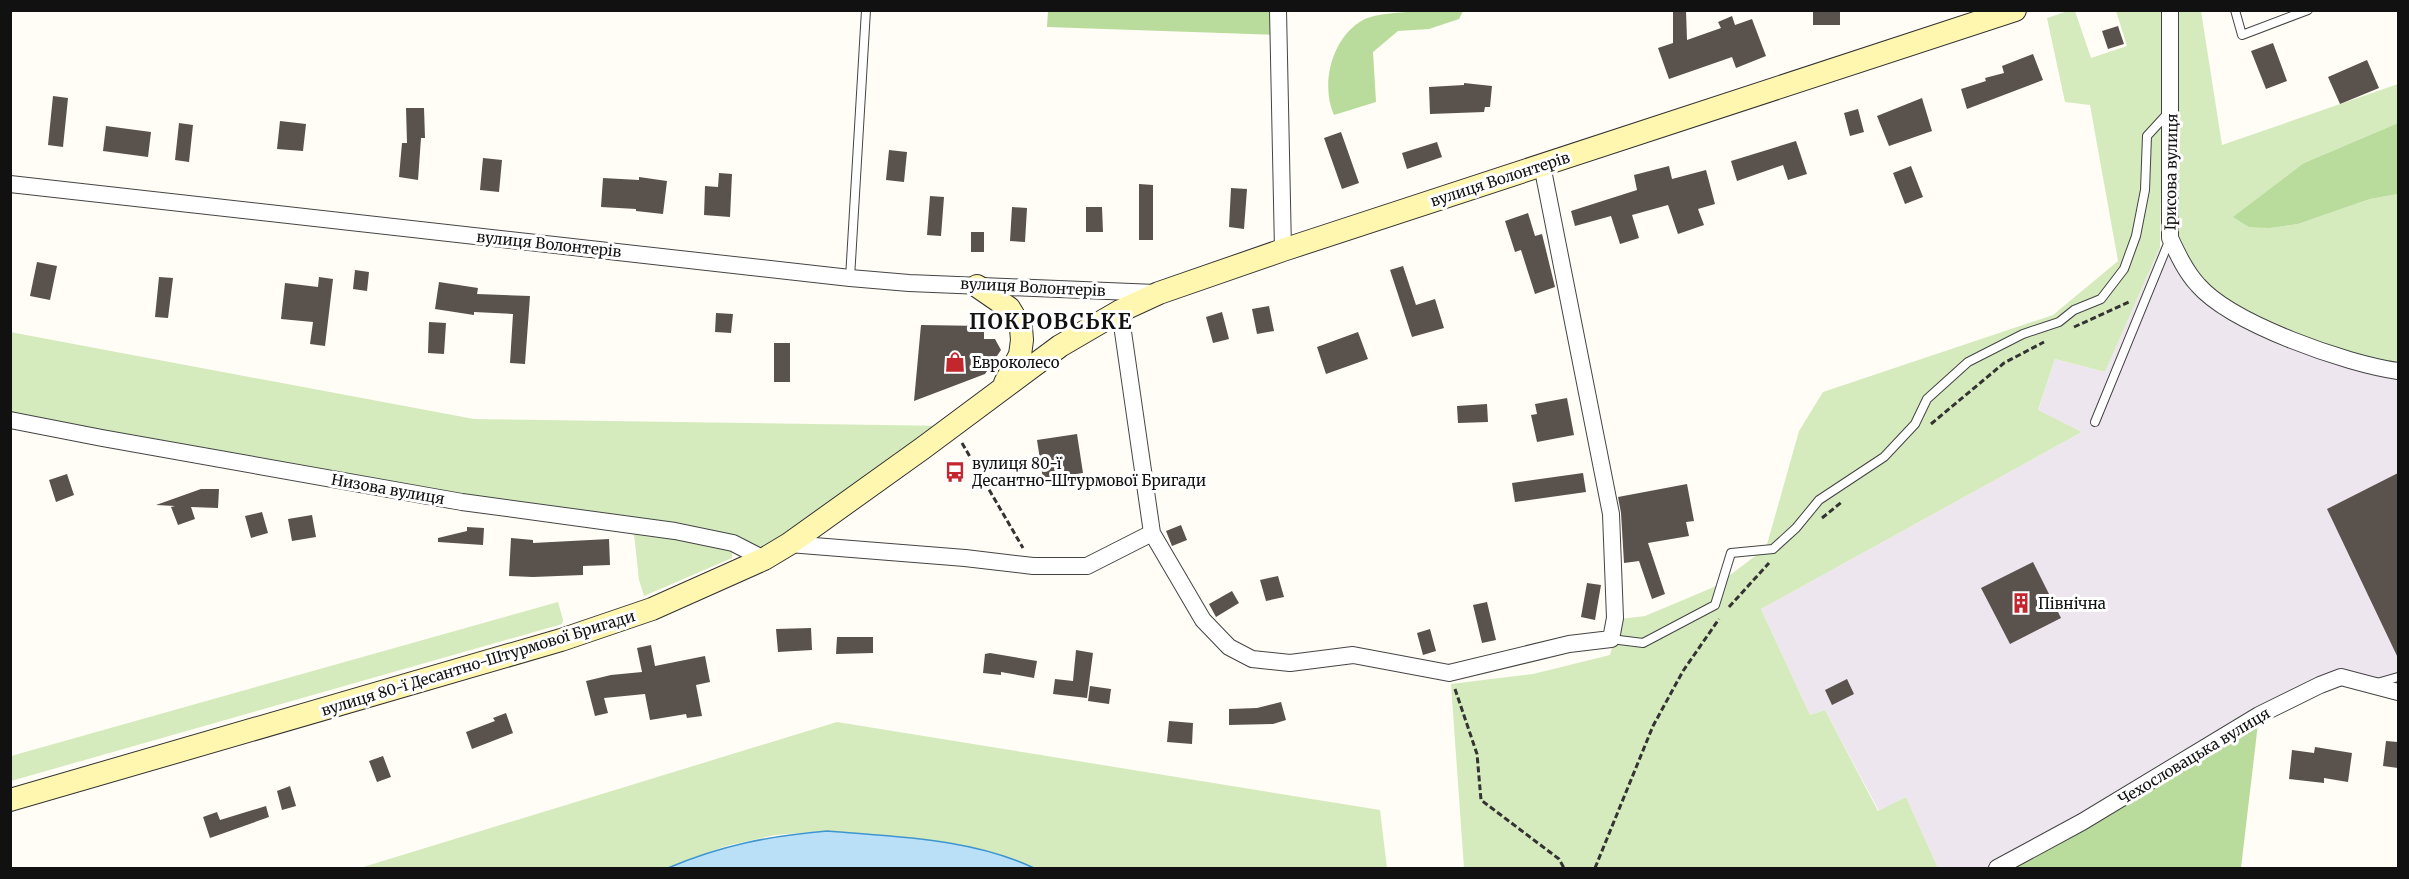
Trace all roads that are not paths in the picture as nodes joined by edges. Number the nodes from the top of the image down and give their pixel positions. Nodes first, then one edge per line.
1 (866, 10) edge
2 (1278, 10) edge
3 (2015, 10) edge
4 (2170, 10) edge
5 (2235, 10) edge
6 (2308, 10) edge
7 (2171, 109) junction
8 (1542, 165) junction
9 (10, 184) edge
10 (2170, 238) junction
11 (1283, 250) junction
12 (850, 278) junction
13 (977, 286) junction
14 (1159, 293) junction
15 (1120, 310) junction
16 (2398, 371) edge
17 (1000, 391) junction
18 (10, 420) edge
19 (2095, 422) dead end
20 (1152, 532) junction
21 (789, 544) junction
22 (764, 559) junction
23 (1611, 639) junction
24 (2398, 677) edge
25 (2371, 685) junction
26 (2398, 692) edge
27 (10, 800) edge
28 (1997, 868) edge

1 - 12 lane
2 - 11 street
3 - 8 street, вулиця Волонтерів
4 - 7 street, Ірисова вулиця
5 - 6 lane
7 - 10 street, Ірисова вулиця
7 - 23 lane
8 - 11 street, вулиця Волонтерів
8 - 23 street
9 - 12 street, вулиця Волонтерів
10 - 16 street, Ірисова вулиця
10 - 19 lane
11 - 14 street, вулиця Волонтерів
12 - 13 street, вулиця Волонтерів
13 - 14 street, вулиця Волонтерів
13 - 17 street
14 - 15 street, вулиця 80-ї Десантно-Штурмової Бригади
15 - 17 street, вулиця 80-ї Десантно-Штурмової Бригади
15 - 20 street
17 - 21 street, вулиця 80-ї Десантно-Штурмової Бригади
18 - 22 street, Низова вулиця
20 - 21 street
20 - 23 street
21 - 22 street, вулиця 80-ї Десантно-Штурмової Бригади
22 - 27 street, вулиця 80-ї Десантно-Штурмової Бригади
24 - 25 lane
25 - 26 street, Чехословацька вулиця
25 - 28 street, Чехословацька вулиця

